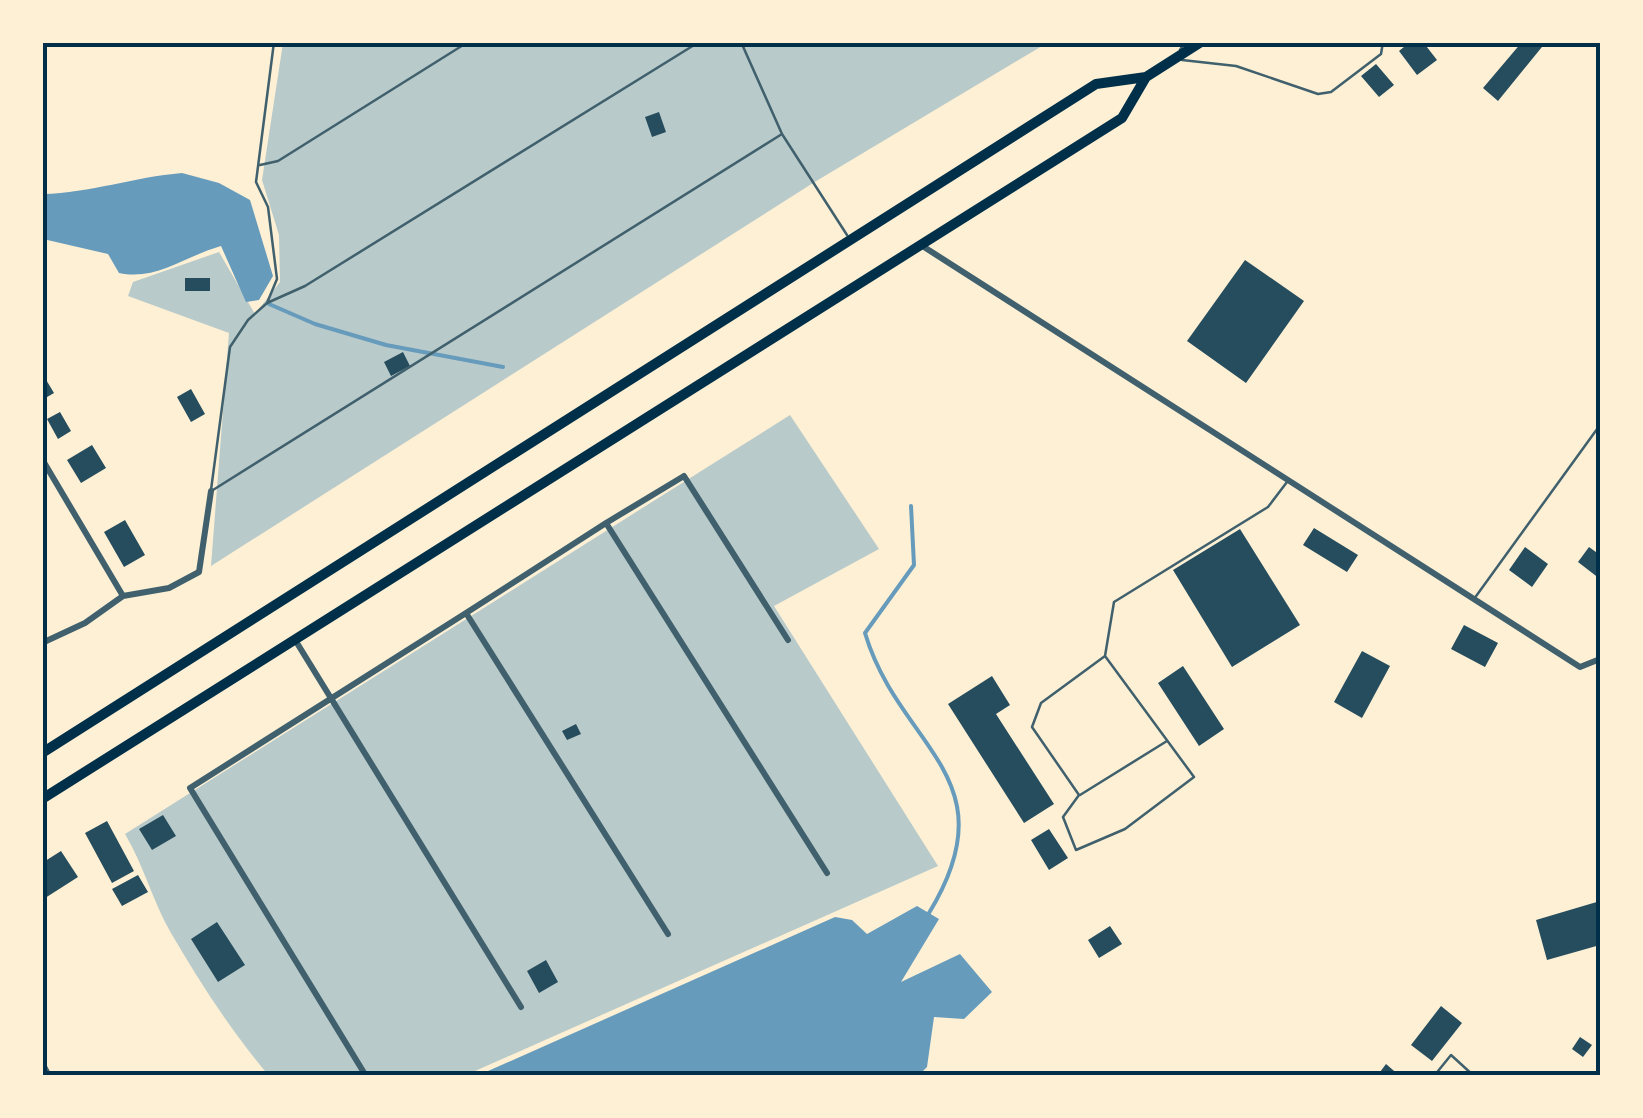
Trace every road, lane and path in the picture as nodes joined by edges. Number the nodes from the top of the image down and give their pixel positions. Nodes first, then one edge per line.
1 (274, 42) edge
2 (468, 42) edge
3 (699, 42) edge
4 (741, 42) edge
5 (1185, 42) edge
6 (1201, 42) edge
7 (1383, 42) edge
8 (1175, 59) junction
9 (1146, 77) junction
10 (782, 134) junction
11 (258, 165) junction
12 (851, 240) junction
13 (924, 247) junction
14 (266, 304) junction
15 (1600, 425) edge
16 (42, 460) edge
17 (1288, 481) junction
18 (211, 491) junction
19 (606, 523) junction
20 (122, 596) junction
21 (1473, 600) junction
22 (466, 613) junction
23 (788, 640) dead end
24 (42, 643) edge
25 (297, 643) junction
26 (1105, 656) junction
27 (1600, 659) edge
28 (330, 697) junction
29 (1168, 740) junction
30 (42, 752) edge
31 (1079, 796) junction
32 (42, 799) edge
33 (828, 873) dead end
34 (668, 934) dead end
35 (522, 1007) dead end
36 (42, 1059) edge
37 (51, 1076) edge
38 (366, 1076) edge
39 (1434, 1076) edge
40 (1474, 1076) edge

1 - 11 lane
2 - 11 lane
3 - 14 lane
4 - 10 lane
5 - 8 lane
6 - 8 highway
7 - 8 lane
8 - 9 highway
9 - 12 highway
9 - 13 highway
10 - 12 lane
10 - 18 lane
11 - 14 lane
12 - 30 highway
13 - 17 street
13 - 25 highway
14 - 18 lane
15 - 21 lane
16 - 20 street
17 - 21 street
17 - 26 lane
18 - 20 street
19 - 22 street
19 - 23 street
19 - 33 street
20 - 24 street
21 - 27 street
22 - 28 street
22 - 34 street
25 - 28 street
25 - 32 highway
26 - 29 lane
26 - 31 lane
28 - 35 street
28 - 38 street
29 - 31 lane
29 - 31 lane
36 - 37 lane
39 - 40 lane

